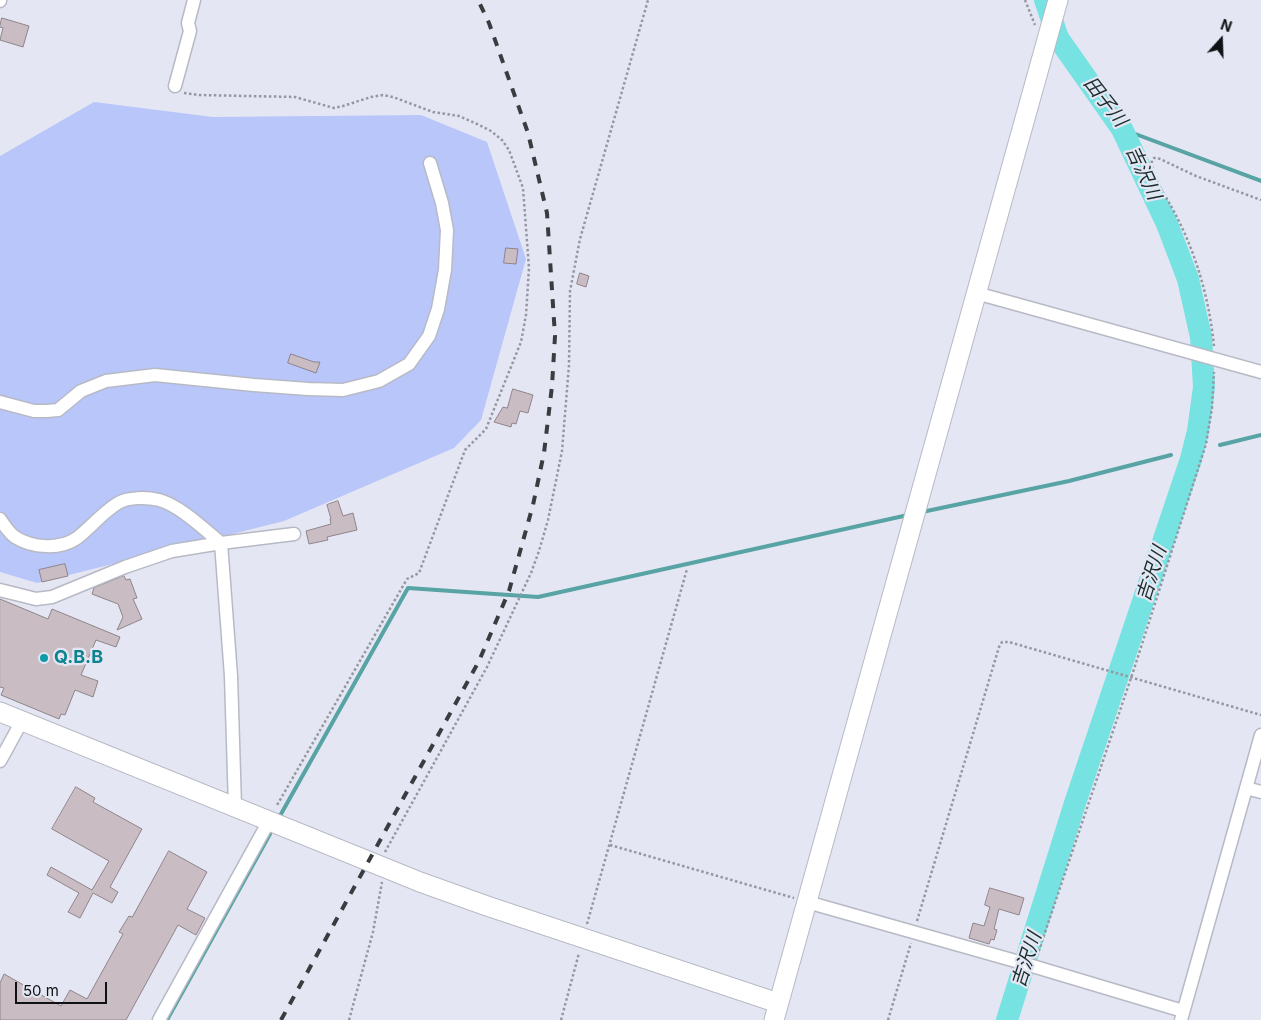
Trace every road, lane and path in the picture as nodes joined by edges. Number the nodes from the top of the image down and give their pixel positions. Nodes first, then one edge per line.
1 (194, 0) edge
2 (648, 0) edge
3 (1058, 3) edge
4 (175, 86) dead end
5 (430, 163) dead end
6 (1261, 200) edge
7 (976, 294) junction
8 (1213, 358) junction
9 (1261, 372) edge
10 (0, 402) edge
11 (0, 519) edge
12 (294, 534) dead end
13 (221, 543) junction
14 (687, 569) dead end
15 (0, 590) edge
16 (1131, 677) junction
17 (0, 712) edge
18 (1261, 715) edge
19 (22, 721) junction
20 (1261, 735) edge
21 (0, 761) edge
22 (1246, 788) junction
23 (1261, 792) edge
24 (235, 807) junction
25 (269, 821) junction
26 (384, 867) junction
27 (807, 902) junction
28 (914, 932) junction
29 (1027, 965) junction
30 (776, 1012) edge
31 (1182, 1015) edge
32 (159, 1020) edge
33 (350, 1020) edge
34 (888, 1020) edge

1 - 4 street
2 - 26 path
3 - 7 street
5 - 10 street
6 - 8 path
7 - 8 street
7 - 27 street
8 - 9 street
8 - 16 path
11 - 13 street
12 - 13 street
13 - 15 street
13 - 24 street
14 - 27 path
16 - 18 path
16 - 28 path
16 - 29 path
17 - 19 street
19 - 21 street
19 - 24 street
20 - 22 street
22 - 23 street
22 - 31 street
24 - 25 street
25 - 26 street
25 - 32 street
26 - 30 street
26 - 33 path
27 - 28 street
27 - 30 street
28 - 29 street
28 - 34 path
29 - 31 street

